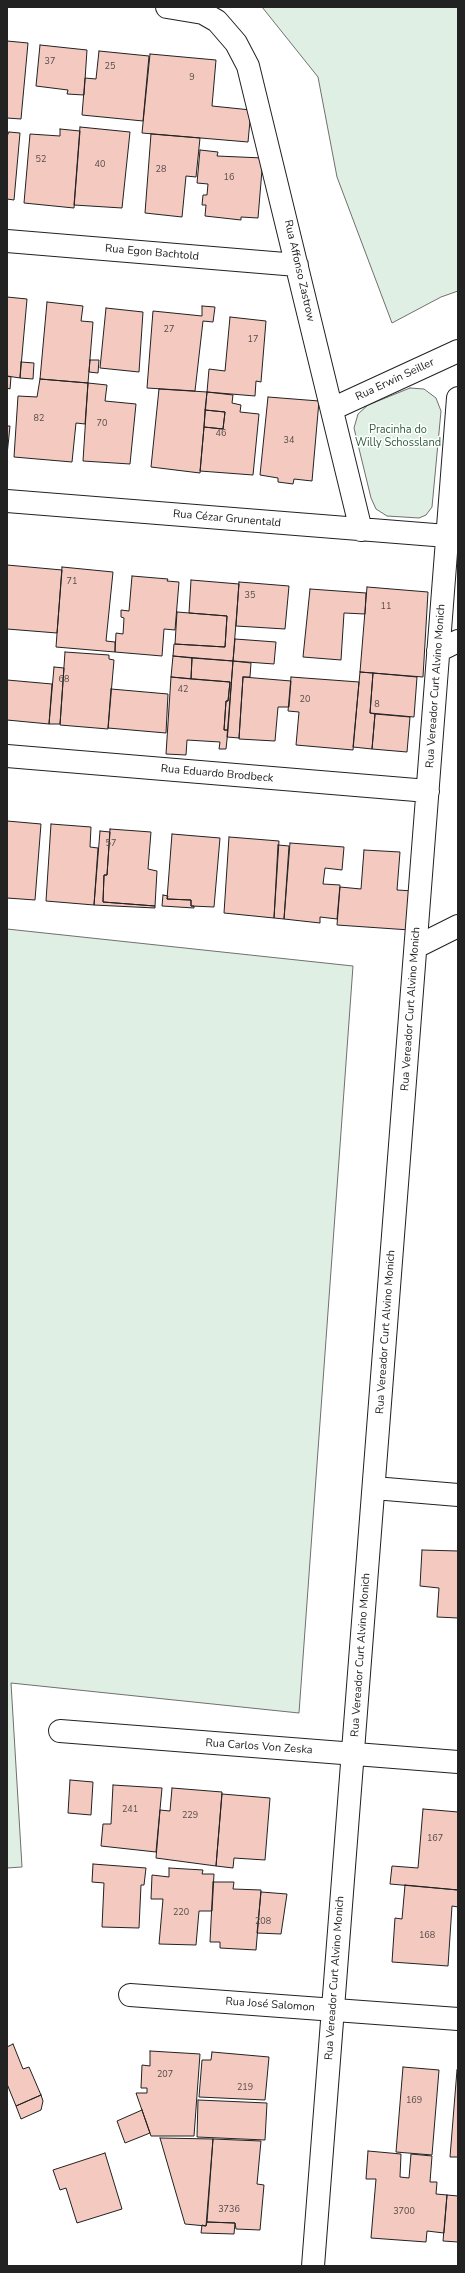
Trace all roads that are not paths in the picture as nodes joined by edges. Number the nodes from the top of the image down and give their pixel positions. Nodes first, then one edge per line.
1 (167, 7) edge
2 (7, 241) edge
3 (297, 265) junction
4 (458, 351) edge
5 (458, 398) edge
6 (332, 409) junction
7 (7, 501) edge
8 (361, 530) junction
9 (447, 536) junction
10 (458, 641) edge
11 (438, 651) junction
12 (7, 756) edge
13 (428, 791) junction
14 (458, 926) edge
15 (416, 947) junction
16 (374, 1488) junction
17 (458, 1495) edge
18 (60, 1731) dead end
19 (353, 1754) junction
20 (458, 1762) edge
21 (130, 1995) dead end
22 (333, 2010) junction
23 (458, 2020) edge
24 (313, 2266) edge

1 - 3 street, Rua Affonso Zastrow
2 - 3 street, Rua Egon Bachtold
3 - 6 street, Rua Affonso Zastrow
4 - 6 street, Rua Erwin Seiller
5 - 9 street, Rua Vereador Curt Alvino Monich
6 - 8 street, Rua Affonso Zastrow
7 - 8 street, Rua Cézar Grunentald
8 - 9 street, Rua Cézar Grunentald
9 - 11 street, Rua Vereador Curt Alvino Monich
10 - 11 street
11 - 13 street, Rua Vereador Curt Alvino Monich
12 - 13 street, Rua Eduardo Brodbeck
13 - 15 street, Rua Vereador Curt Alvino Monich
14 - 15 street
15 - 16 street, Rua Vereador Curt Alvino Monich
16 - 17 street
16 - 19 street, Rua Vereador Curt Alvino Monich
18 - 19 street, Rua Carlos Von Zeska
19 - 20 street, Rua Carlos Von Zeska
19 - 22 street, Rua Vereador Curt Alvino Monich
21 - 22 street, Rua José Salomon
22 - 23 street, Rua José Salomon
22 - 24 street, Rua Vereador Curt Alvino Monich

